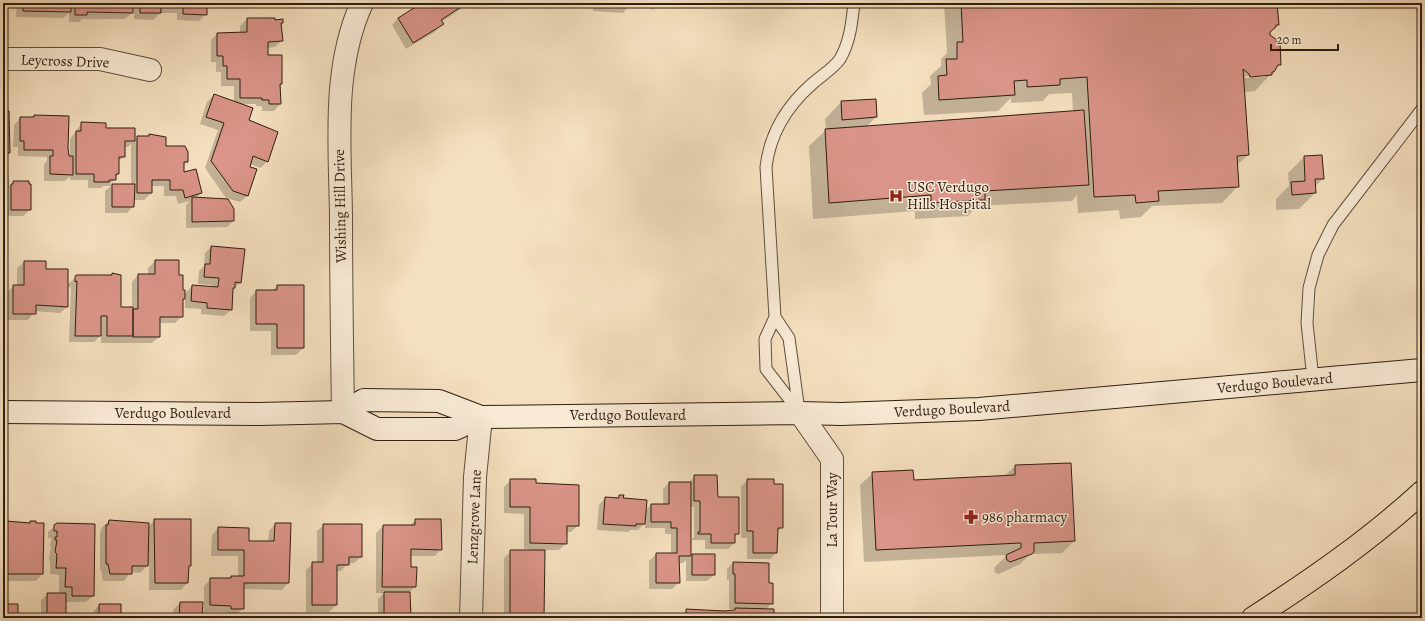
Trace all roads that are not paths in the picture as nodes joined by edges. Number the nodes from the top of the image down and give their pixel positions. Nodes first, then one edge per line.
1 (362, 3) edge
2 (854, 3) edge
3 (3, 58) edge
4 (150, 70) dead end
5 (1422, 109) edge
6 (775, 317) junction
7 (1422, 370) edge
8 (1313, 379) junction
9 (3, 412) edge
10 (343, 412) junction
11 (800, 413) junction
12 (481, 417) junction
13 (1422, 492) edge
14 (471, 618) edge
15 (832, 618) edge
16 (1253, 618) edge

1 - 10 main road, Wishing Hill Drive
2 - 6 lane
3 - 4 main road, Leycross Drive
5 - 8 lane
6 - 11 lane
6 - 11 lane
7 - 8 main road, Verdugo Boulevard
8 - 11 main road, Verdugo Boulevard
9 - 10 main road, Verdugo Boulevard
10 - 12 main road, Verdugo Boulevard
10 - 12 main road, Verdugo Boulevard
11 - 12 main road, Verdugo Boulevard
11 - 15 main road, La Tour Way
12 - 14 main road, Lenzgrove Lane
13 - 16 highway

